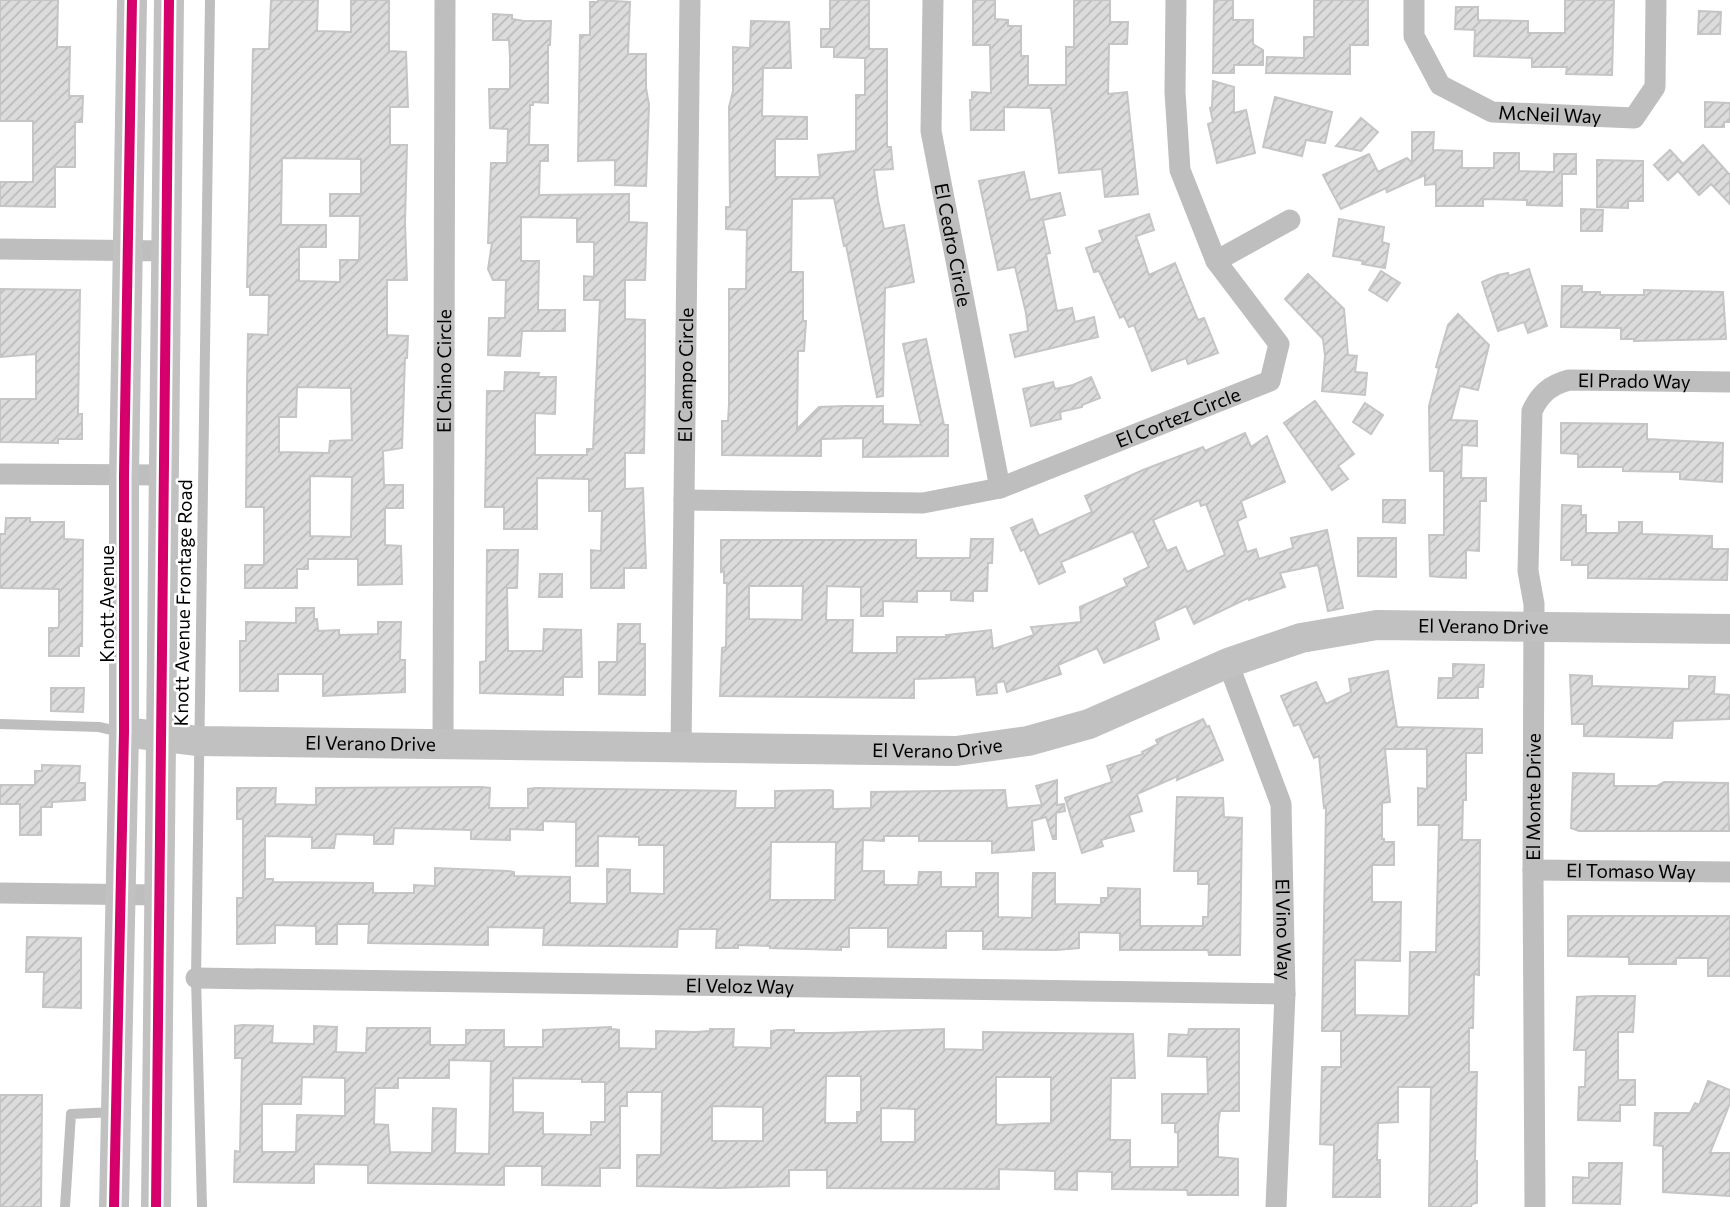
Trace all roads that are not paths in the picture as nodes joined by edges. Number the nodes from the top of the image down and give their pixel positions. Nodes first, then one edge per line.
1 (132, 0) edge
2 (169, 0) edge
3 (211, 0) edge
4 (446, 0) edge
5 (690, 0) edge
6 (933, 0) edge
7 (1176, 0) edge
8 (1414, 0) edge
9 (1656, 0) edge
10 (1290, 220) dead end
11 (0, 249) edge
12 (127, 250) junction
13 (167, 251) junction
14 (1216, 261) junction
15 (1730, 382) edge
16 (1538, 388) joint
17 (0, 474) edge
18 (165, 475) junction
19 (124, 476) junction
20 (1000, 488) junction
21 (684, 500) junction
22 (1534, 626) junction
23 (1730, 629) edge
24 (1228, 663) junction
25 (0, 723) edge
26 (124, 732) junction
27 (161, 737) junction
28 (198, 741) junction
29 (443, 744) junction
30 (681, 749) junction
31 (1533, 870) junction
32 (1730, 872) edge
33 (0, 893) edge
34 (119, 895) junction
35 (160, 895) junction
36 (196, 978) junction
37 (1284, 994) junction
38 (116, 1112) junction
39 (65, 1207) edge
40 (114, 1207) edge
41 (156, 1207) edge
42 (202, 1207) edge
43 (1276, 1207) edge
44 (1535, 1207) edge

1 - 12 main road, Knott Avenue
2 - 13 main road
3 - 28 lane, Knott Avenue Frontage Road
4 - 29 street, El Chino Circle
5 - 21 street, El Campo Circle
6 - 20 street, El Cedro Circle
7 - 14 street, El Cortez Circle
8 - 9 street, McNeil Way
10 - 14 street
11 - 12 street
12 - 13 street
12 - 19 main road, Knott Avenue
13 - 18 main road
14 - 20 street, El Cortez Circle
15 - 16 street, El Prado Way
16 - 22 street, El Monte Drive
17 - 19 street
18 - 19 street
18 - 27 main road
19 - 26 main road, Knott Avenue
20 - 21 street, El Cortez Circle
21 - 30 street, El Campo Circle
22 - 23 main road, El Verano Drive
22 - 24 main road, El Verano Drive
22 - 31 street, El Monte Drive
24 - 30 main road, El Verano Drive
24 - 37 street, El Vino Way
25 - 26 lane
26 - 27 main road, El Verano Drive
26 - 34 main road, Knott Avenue
27 - 28 main road, El Verano Drive
27 - 35 main road
28 - 29 main road, El Verano Drive
28 - 36 lane, Knott Avenue Frontage Road
29 - 30 main road, El Verano Drive
31 - 32 street, El Tomaso Way
31 - 44 street, El Monte Drive
33 - 34 street
34 - 35 street
34 - 38 main road, Knott Avenue
35 - 41 main road
36 - 37 street, El Veloz Way
36 - 42 lane, Knott Avenue Frontage Road
37 - 43 street, El Vino Way
38 - 39 lane
38 - 40 main road, Knott Avenue

